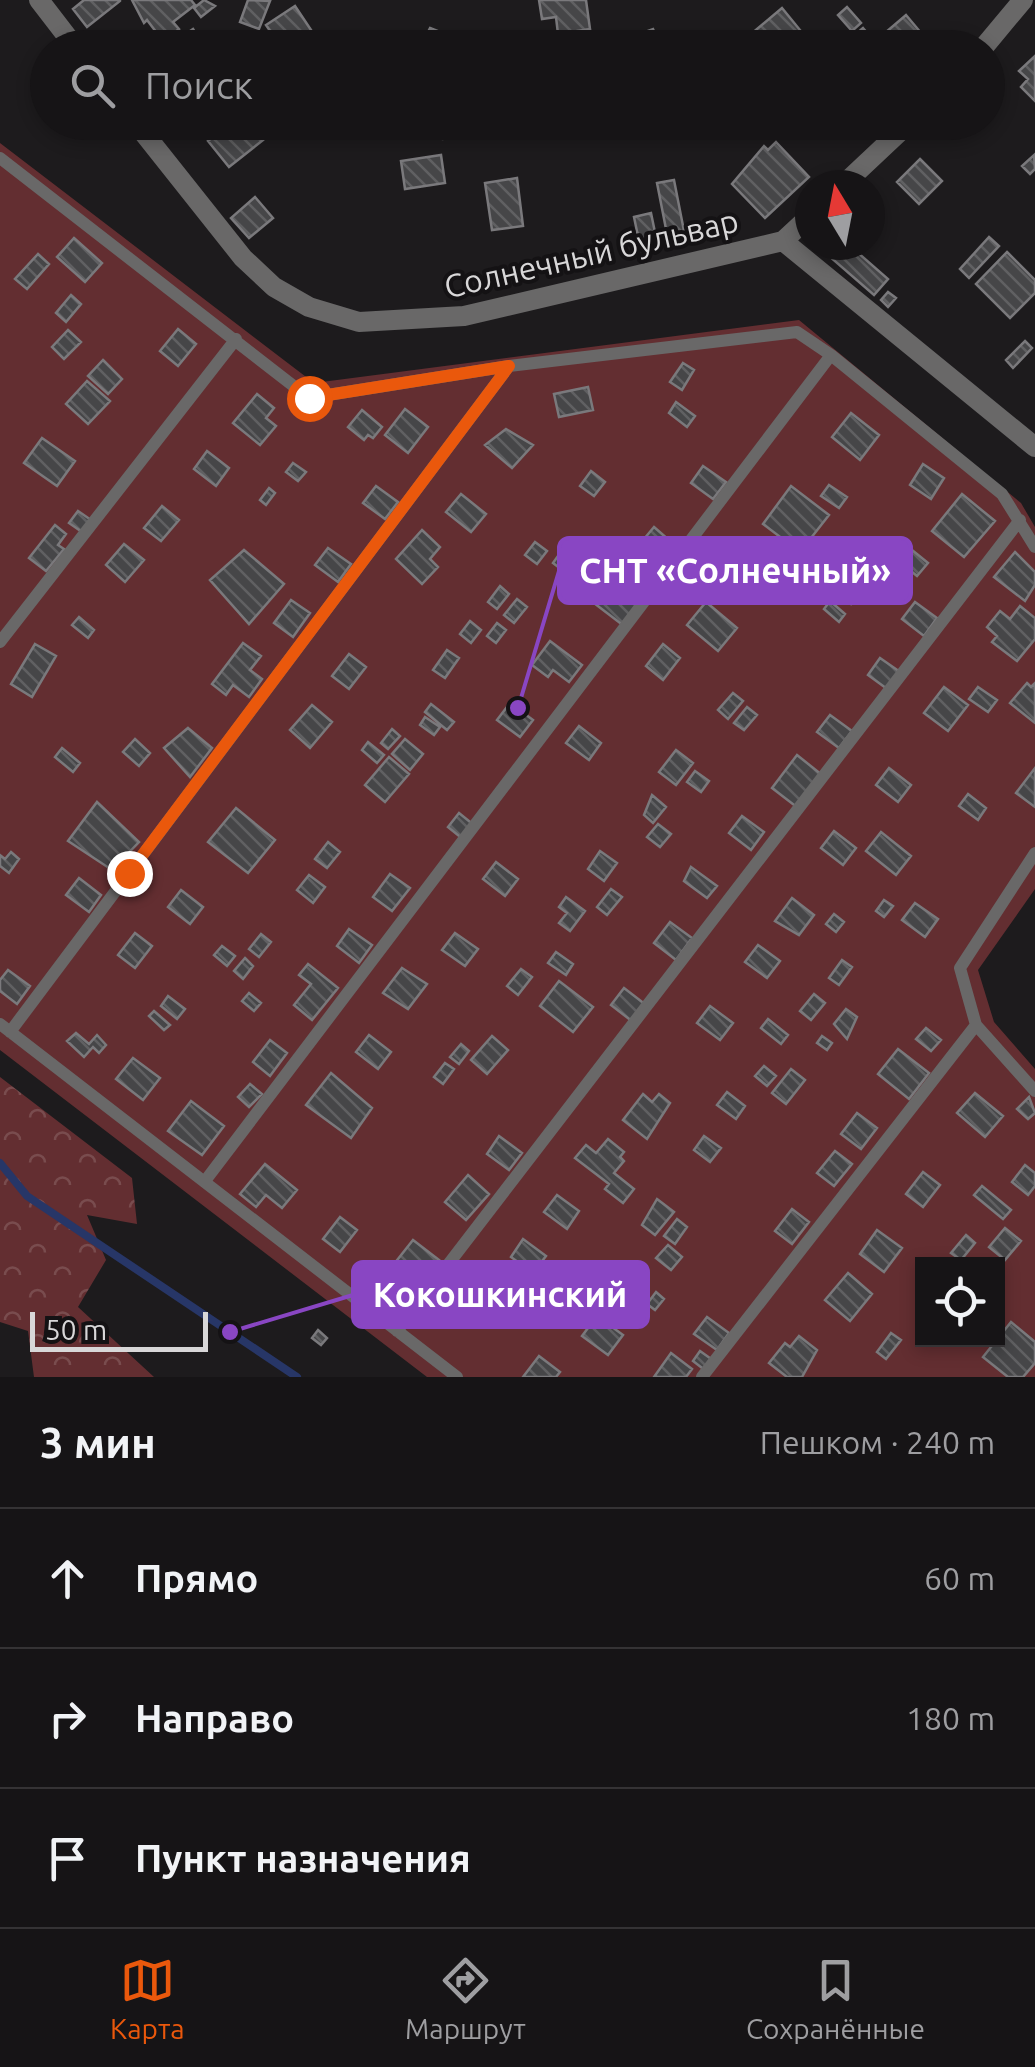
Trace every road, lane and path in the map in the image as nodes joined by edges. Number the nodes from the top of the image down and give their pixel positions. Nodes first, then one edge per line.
1 (39, 0) edge
2 (1024, 0) edge
3 (62, 30) edge
4 (998, 30) edge
5 (149, 140) edge
6 (891, 140) edge
7 (0, 158) edge
8 (859, 170) edge
9 (795, 230) edge
10 (783, 241) junction
11 (236, 339) junction
12 (831, 354) junction
13 (509, 366) junction
14 (1035, 447) edge
15 (1020, 520) junction
16 (1035, 547) edge
17 (0, 642) edge
18 (1035, 853) edge
19 (976, 1025) junction
20 (5, 1028) edge
21 (1035, 1091) edge
22 (205, 1181) junction
23 (397, 1330) junction
24 (457, 1377) edge
25 (702, 1377) edge

1 - 3 street
2 - 4 street
5 - 10 street, Солнечный бульвар
6 - 8 street
7 - 11 lane
9 - 10 street, Солнечный бульвар
10 - 14 street, Солнечный бульвар
11 - 13 lane
11 - 17 lane
12 - 13 lane
12 - 15 lane
12 - 22 lane
13 - 20 lane
15 - 16 lane
15 - 23 lane
18 - 19 lane
19 - 21 lane
19 - 25 lane
20 - 22 lane
22 - 23 lane
23 - 24 lane

